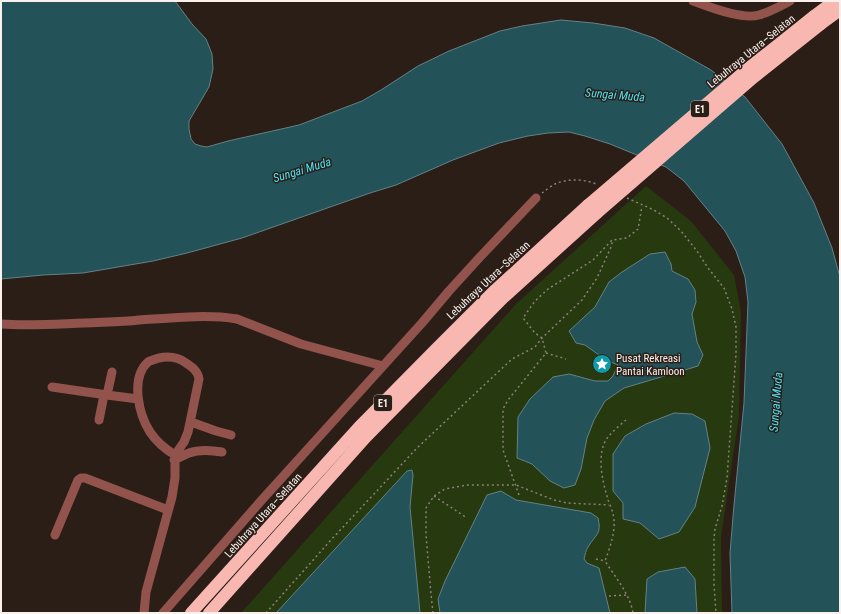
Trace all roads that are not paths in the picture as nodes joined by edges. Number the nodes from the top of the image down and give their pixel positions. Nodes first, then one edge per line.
1 (693, 1) edge
2 (790, 1) edge
3 (834, 1) edge
4 (840, 10) edge
5 (818, 20) junction
6 (536, 198) road end
7 (593, 209) junction
8 (1, 324) edge
9 (383, 366) junction
10 (112, 372) dead end
11 (52, 387) dead end
12 (105, 395) junction
13 (138, 399) junction
14 (99, 420) dead end
15 (191, 422) junction
16 (231, 434) dead end
17 (222, 452) dead end
18 (174, 457) junction
19 (168, 510) junction
20 (55, 535) dead end
21 (144, 613) edge
22 (163, 613) edge
23 (192, 613) edge
24 (208, 613) edge

1 - 2 street
3 - 5 highway, Lebuhraya Utara–Selatan / E1
4 - 5 highway, Lebuhraya Utara–Selatan / E1
5 - 7 highway, Lebuhraya Utara–Selatan / E1, bridge
6 - 9 street
7 - 23 highway, Lebuhraya Utara–Selatan / E1
7 - 24 highway, Lebuhraya Utara–Selatan / E1
8 - 9 street
9 - 22 street
10 - 12 street
11 - 12 street
12 - 13 street
12 - 14 street
13 - 15 street
13 - 18 street
15 - 16 street
15 - 18 street
17 - 18 street
18 - 19 street
19 - 20 street
19 - 21 street

